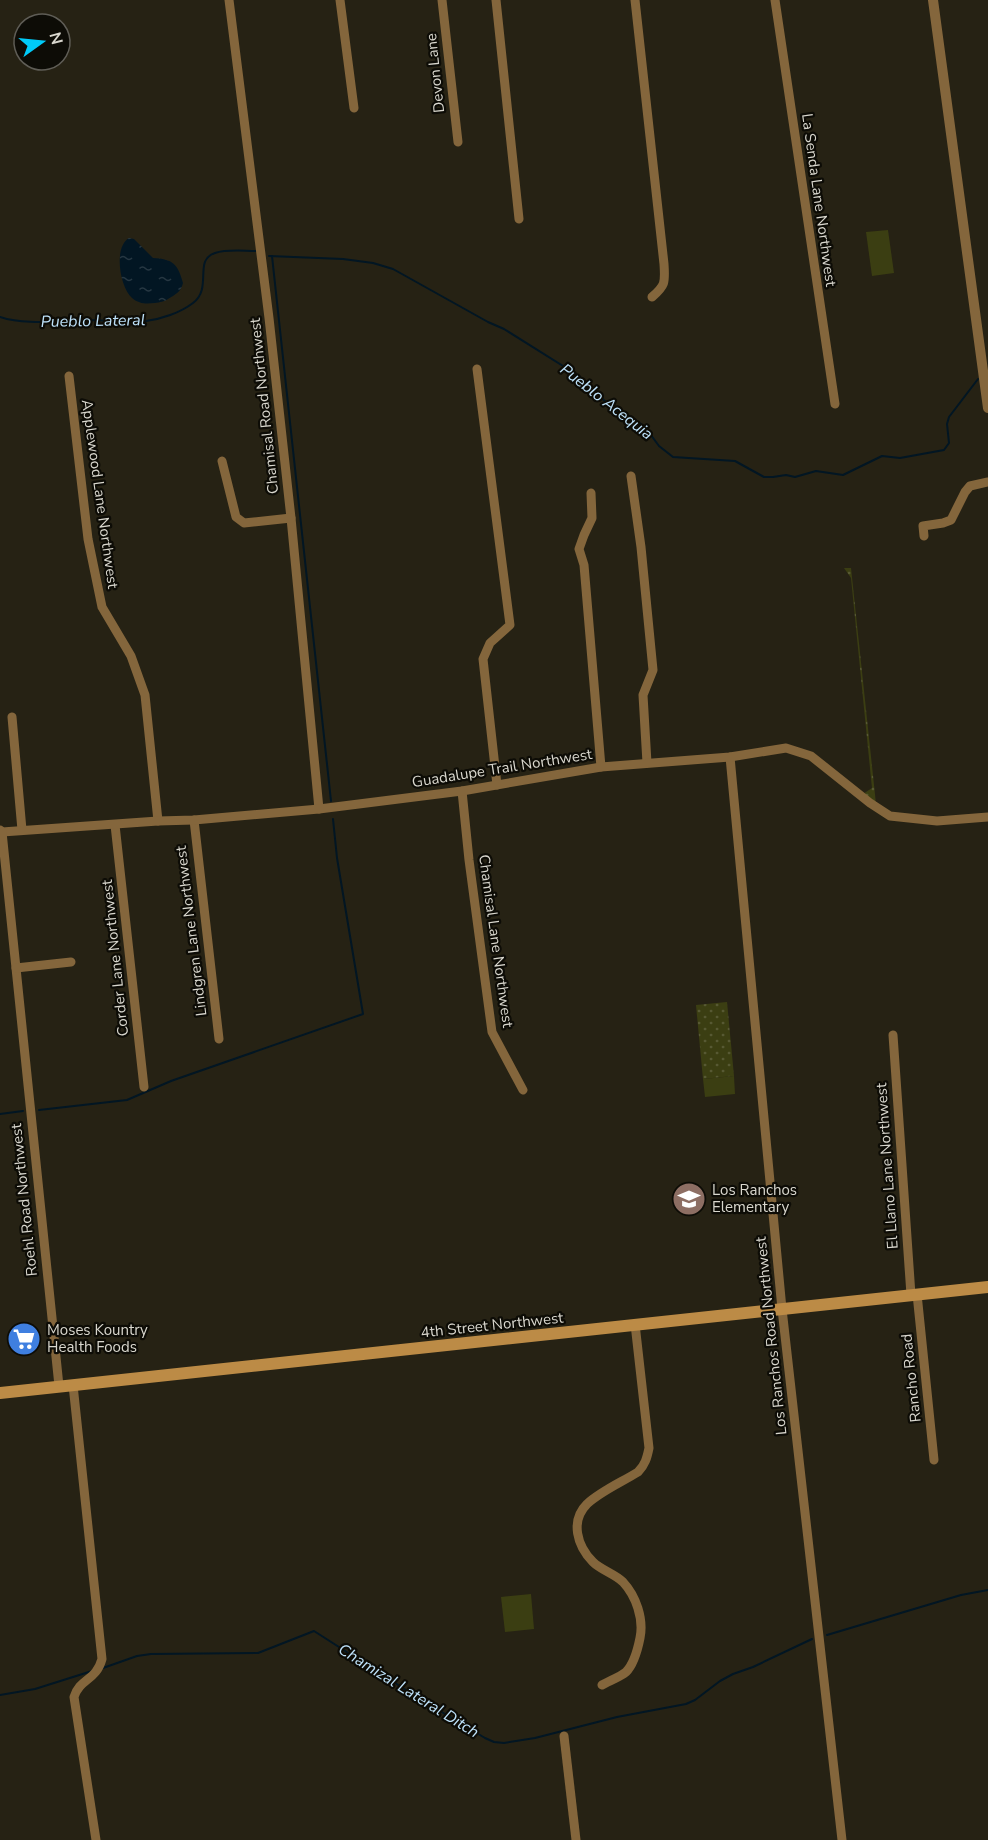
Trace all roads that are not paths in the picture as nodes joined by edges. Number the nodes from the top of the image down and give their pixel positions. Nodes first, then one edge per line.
1 (229, 0) edge
2 (340, 0) edge
3 (442, 0) edge
4 (496, 0) edge
5 (634, 0) edge
6 (775, 0) edge
7 (933, 0) edge
8 (354, 108) dead end
9 (458, 142) dead end
10 (519, 219) dead end
11 (652, 297) dead end
12 (477, 369) dead end
13 (69, 376) dead end
14 (835, 404) dead end
15 (988, 408) edge
16 (222, 461) dead end
17 (631, 476) dead end
18 (988, 482) edge
19 (591, 492) dead end
20 (291, 518) junction
21 (924, 536) dead end
22 (12, 717) dead end
23 (730, 757) junction
24 (647, 763) junction
25 (601, 767) junction
26 (497, 785) junction
27 (462, 791) junction
28 (319, 809) junction
29 (988, 817) edge
30 (158, 820) junction
31 (194, 820) junction
32 (115, 825) junction
33 (22, 830) junction
34 (1, 831) edge
35 (71, 962) dead end
36 (16, 968) junction
37 (892, 1035) dead end
38 (219, 1039) dead end
39 (144, 1087) dead end
40 (523, 1090) dead end
41 (988, 1287) edge
42 (914, 1294) junction
43 (782, 1309) junction
44 (635, 1324) junction
45 (72, 1385) junction
46 (59, 1386) junction
47 (0, 1393) edge
48 (934, 1460) dead end
49 (602, 1685) dead end
50 (564, 1736) dead end
51 (96, 1840) edge
52 (576, 1840) edge
53 (842, 1840) edge

1 - 20 street, Chamisal Road Northwest
2 - 8 street
3 - 9 street, Devon Lane
4 - 10 street
5 - 11 street
6 - 14 street, La Senda Lane Northwest
7 - 15 street
12 - 26 street
13 - 30 street, Applewood Lane Northwest
16 - 20 street
17 - 24 street
18 - 21 street
19 - 25 street
20 - 28 street, Chamisal Road Northwest
22 - 33 street
23 - 24 street, Guadalupe Trail Northwest
23 - 29 street, Guadalupe Trail Northwest
23 - 43 street, Los Ranchos Road Northwest
24 - 25 street, Guadalupe Trail Northwest
25 - 26 street, Guadalupe Trail Northwest
26 - 27 street, Guadalupe Trail Northwest
27 - 28 street, Guadalupe Trail Northwest
27 - 40 street, Chamisal Lane Northwest
28 - 31 street, Guadalupe Trail Northwest
30 - 31 street, Guadalupe Trail Northwest
30 - 32 street, Guadalupe Trail Northwest
31 - 38 street, Lindgren Lane Northwest
32 - 33 street, Guadalupe Trail Northwest
32 - 39 street, Corder Lane Northwest
33 - 34 street, Guadalupe Trail Northwest
34 - 36 street, Roehl Road Northwest
35 - 36 street
36 - 46 street, Roehl Road Northwest
37 - 42 street, El Llano Lane Northwest
41 - 42 main road, 4th Street Northwest
42 - 43 main road, 4th Street Northwest
42 - 48 street, Rancho Road
43 - 44 main road, 4th Street Northwest
43 - 53 street, Los Ranchos Road Northwest
44 - 45 main road, 4th Street Northwest
44 - 49 street
45 - 46 main road, 4th Street Northwest
45 - 51 street
46 - 47 main road, 4th Street Northwest
50 - 52 street

